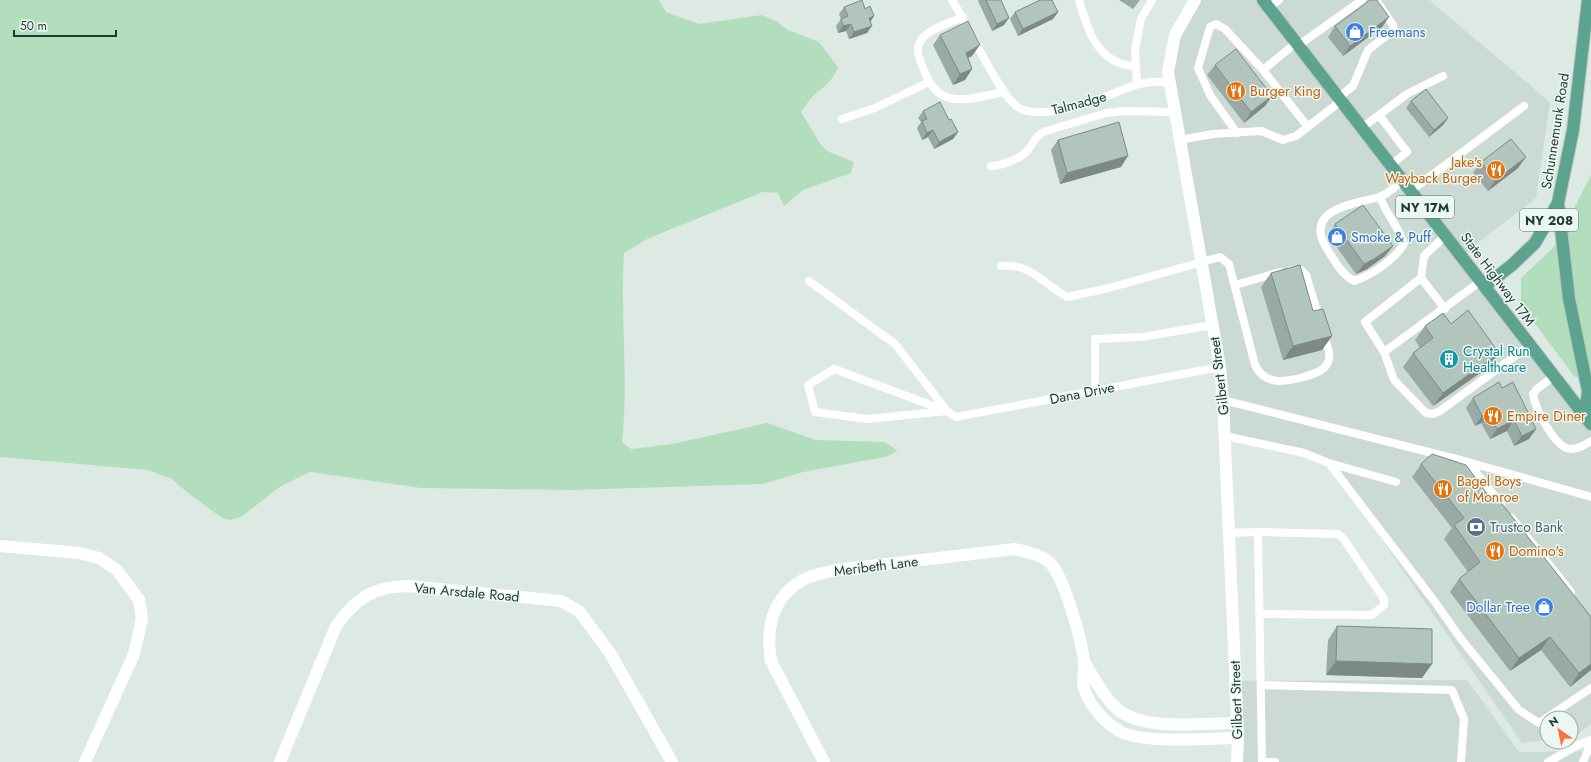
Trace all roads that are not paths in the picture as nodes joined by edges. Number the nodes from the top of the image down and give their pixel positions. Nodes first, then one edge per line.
1 (952, 0) edge
2 (1079, 0) edge
3 (1152, 0) edge
4 (1195, 0) edge
5 (1279, 0) edge
6 (1362, 0) edge
7 (1376, 0) edge
8 (1588, 0) edge
9 (1266, 3) edge
10 (963, 17) junction
11 (1298, 43) junction
12 (1136, 67) junction
13 (1263, 70) junction
14 (1444, 76) dead end
15 (929, 82) junction
16 (1169, 83) junction
17 (1137, 84) junction
18 (1004, 92) junction
19 (1341, 98) junction
20 (1524, 106) dead end
21 (1174, 112) junction
22 (1379, 115) junction
23 (842, 119) dead end
24 (1308, 127) junction
25 (1363, 127) junction
26 (1237, 132) junction
27 (1179, 140) junction
28 (1392, 164) junction
29 (991, 166) dead end
30 (1404, 180) junction
31 (1412, 190) junction
32 (1380, 197) junction
33 (1558, 203) junction
34 (1446, 236) junction
35 (1201, 262) junction
36 (1001, 266) dead end
37 (1421, 278) junction
38 (809, 280) dead end
39 (1483, 283) junction
40 (1235, 285) junction
41 (1445, 309) junction
42 (1212, 325) junction
43 (1530, 345) junction
44 (1384, 352) junction
45 (1220, 367) junction
46 (1554, 376) junction
47 (1095, 391) junction
48 (1223, 400) junction
49 (947, 411) junction
50 (1588, 420) edge
51 (1225, 436) junction
52 (1591, 441) edge
53 (1468, 462) junction
54 (1329, 463) junction
55 (1396, 482) dead end
56 (1591, 497) edge
57 (1258, 532) junction
58 (1228, 533) junction
59 (0, 546) edge
60 (1576, 600) edge
61 (1260, 614) junction
62 (1084, 662) junction
63 (1261, 685) junction
64 (1591, 688) edge
65 (1236, 723) junction
66 (1238, 738) junction
67 (1591, 740) edge
68 (1591, 743) edge
69 (85, 762) edge
70 (280, 762) edge
71 (672, 762) edge
72 (824, 762) edge
73 (1237, 762) edge
74 (1262, 762) edge
75 (1276, 762) edge
76 (1462, 762) edge
77 (1548, 762) edge
78 (1583, 762) edge

1 - 10 lane, Talmadge
2 - 12 lane
3 - 12 lane
4 - 16 street, Gilbert Street
5 - 9 lane
6 - 11 lane
7 - 19 lane
8 - 33 main road, Schunnemunk Road / NY 208
9 - 11 main road, State Highway 17M / NY 17M
10 - 15 lane
10 - 18 lane, Talmadge
11 - 13 lane
11 - 19 main road, State Highway 17M / NY 17M
12 - 17 lane
13 - 24 lane
13 - 26 lane
14 - 22 lane
15 - 18 lane
15 - 23 lane
16 - 17 lane, Talmadge
16 - 21 street, Gilbert Street
17 - 18 lane, Talmadge
19 - 24 lane
19 - 25 main road, State Highway 17M / NY 17M
20 - 31 lane
21 - 27 street, Gilbert Street
21 - 29 lane
22 - 25 lane
22 - 28 lane
24 - 26 lane
25 - 28 main road, State Highway 17M / NY 17M
26 - 27 lane
27 - 35 street, Gilbert Street
28 - 30 main road, State Highway 17M / NY 17M
30 - 31 main road, State Highway 17M / NY 17M
30 - 32 lane
31 - 34 main road, State Highway 17M / NY 17M
32 - 32 lane
33 - 39 main road, Schunnemunk Road / NY 208
33 - 50 main road
34 - 37 lane
34 - 39 main road, State Highway 17M / NY 17M
35 - 36 lane
35 - 40 lane
35 - 42 street, Gilbert Street
37 - 41 lane
37 - 44 lane
38 - 49 lane
39 - 41 lane
39 - 43 main road, State Highway 17M / NY 17M
40 - 40 lane
41 - 44 lane
42 - 45 street, Gilbert Street
42 - 47 lane
43 - 44 lane
43 - 46 main road, State Highway 17M / NY 17M
45 - 47 lane, Dana Drive
45 - 48 street, Gilbert Street
46 - 50 main road, State Highway 17M / NY 17M
46 - 52 lane
47 - 49 lane, Dana Drive
48 - 51 street, Gilbert Street
48 - 53 lane
49 - 49 lane
51 - 54 lane
51 - 58 street, Gilbert Street
53 - 56 lane
53 - 60 lane
54 - 55 lane
54 - 64 lane
57 - 58 lane
57 - 61 lane
57 - 61 lane
58 - 65 street, Gilbert Street
59 - 69 street
61 - 63 lane
62 - 65 street, Meribeth Lane
62 - 66 street, Meribeth Lane
62 - 72 street, Meribeth Lane
63 - 74 lane
63 - 76 lane
65 - 66 street, Gilbert Street
66 - 73 street, Gilbert Street
67 - 77 lane
68 - 78 lane
70 - 71 street, Van Arsdale Road
74 - 75 lane

